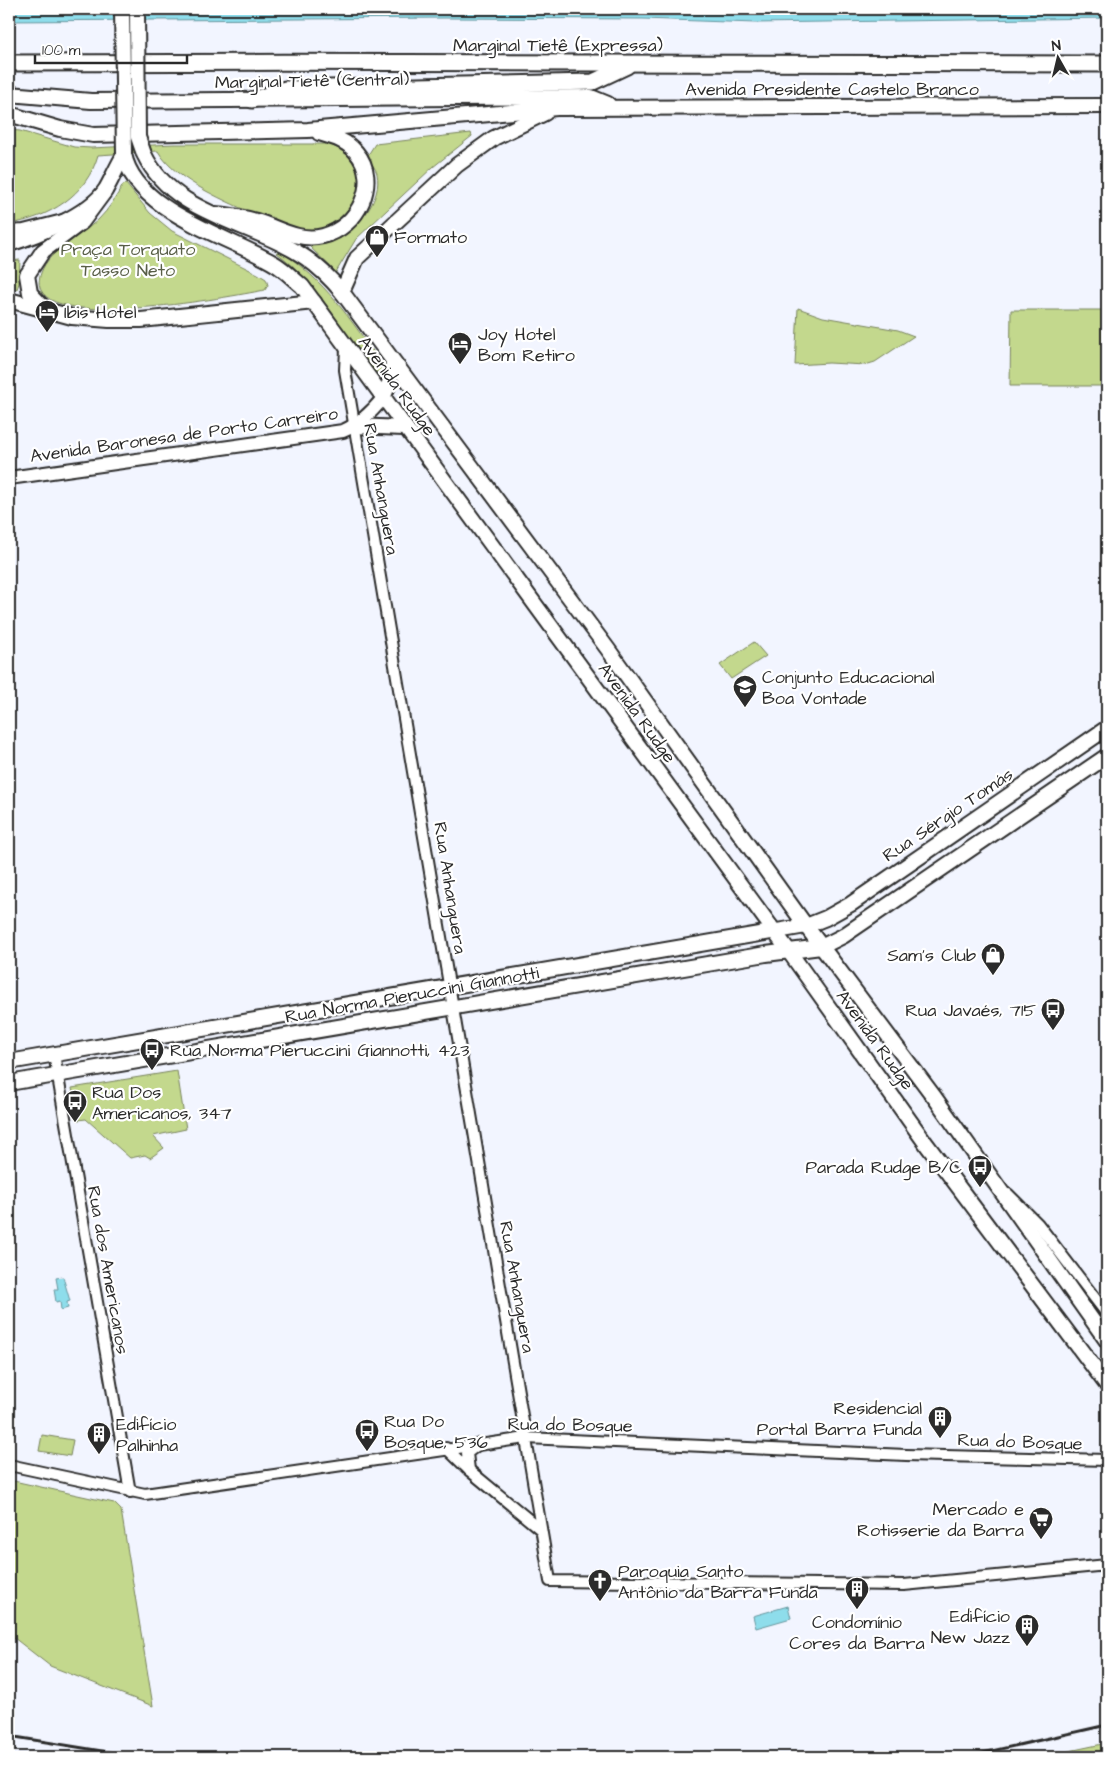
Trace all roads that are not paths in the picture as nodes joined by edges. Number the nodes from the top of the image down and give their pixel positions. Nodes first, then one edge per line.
1 (122, 9) edge
2 (138, 9) edge
3 (9, 63) edge
4 (1107, 64) edge
5 (630, 65) junction
6 (9, 94) edge
7 (252, 100) junction
8 (613, 107) junction
9 (1106, 107) edge
10 (557, 108) junction
11 (9, 114) edge
12 (9, 122) edge
13 (40, 123) junction
14 (308, 130) junction
15 (124, 154) junction
16 (105, 191) junction
17 (215, 214) junction
18 (67, 221) junction
19 (9, 233) edge
20 (9, 244) edge
21 (342, 292) junction
22 (9, 300) edge
23 (314, 302) junction
24 (46, 310) junction
25 (346, 349) junction
26 (393, 362) junction
27 (383, 398) junction
28 (354, 426) junction
29 (404, 428) junction
30 (9, 478) edge
31 (1107, 728) edge
32 (1107, 756) edge
33 (806, 926) junction
34 (773, 931) junction
35 (821, 946) junction
36 (788, 950) junction
37 (449, 986) junction
38 (453, 1007) junction
39 (54, 1054) junction
40 (9, 1062) edge
41 (58, 1075) junction
42 (9, 1083) edge
43 (999, 1189) junction
44 (1107, 1314) edge
45 (1107, 1340) edge
46 (1107, 1385) edge
47 (526, 1438) junction
48 (480, 1443) junction
49 (446, 1448) junction
50 (1107, 1460) edge
51 (9, 1465) edge
52 (470, 1471) junction
53 (130, 1492) junction
54 (540, 1529) junction
55 (1107, 1565) edge

1 - 15 main road, bridge
2 - 17 main road, Avenida Rudge, bridge
3 - 5 highway, Marginal Tietê (Expressa)
4 - 5 highway, Marginal Tietê (Expressa)
5 - 7 highway
6 - 7 main road, Marginal Tietê (Central)
7 - 8 main road, Marginal Tietê (Central)
8 - 9 main road, Avenida Presidente Castelo Branco
8 - 10 main road, Avenida Presidente Castelo Branco
10 - 14 main road, Avenida Presidente Castelo Branco
10 - 21 main road
11 - 13 main road
12 - 13 main road
13 - 14 main road
14 - 17 main road
15 - 16 main road
15 - 23 main road, Avenida Rudge
16 - 18 main road
16 - 24 main road
17 - 21 main road, Avenida Rudge
18 - 19 main road
18 - 20 main road
21 - 26 main road, Avenida Rudge
22 - 24 main road
23 - 24 main road
23 - 25 main road, Avenida Rudge
25 - 27 main road, Avenida Rudge
25 - 28 street, Rua Anhanguera
26 - 27 main road
26 - 33 main road, Avenida Rudge
27 - 28 main road, Avenida Baronesa de Porto Carreiro
27 - 29 main road, Avenida Rudge
28 - 29 main road
28 - 30 main road, Avenida Baronesa de Porto Carreiro
28 - 37 street, Rua Anhanguera
29 - 34 main road, Avenida Rudge
31 - 33 main road, Rua Sérgio Tomás
32 - 35 main road
33 - 34 main road, Rua Norma Pieruccini Giannotti
33 - 35 main road, Avenida Rudge
34 - 36 main road, Avenida Rudge
34 - 37 main road, Rua Norma Pieruccini Giannotti
35 - 36 main road, Rua Norma Pieruccini Giannotti
35 - 43 main road, Avenida Rudge
36 - 38 main road, Rua Norma Pieruccini Giannotti
36 - 46 main road, Avenida Rudge
37 - 38 street, Rua Anhanguera
37 - 39 main road, Rua Norma Pieruccini Giannotti
38 - 41 main road, Rua Norma Pieruccini Giannotti
38 - 47 street, Rua Anhanguera
39 - 40 main road, Rua Norma Pieruccini Giannotti
39 - 41 street, Rua dos Americanos
41 - 42 main road, Rua Norma Pieruccini Giannotti
41 - 53 street, Rua dos Americanos
43 - 44 street, Avenida Rudge
43 - 45 main road, Avenida Rudge
47 - 48 street, Rua do Bosque
47 - 50 street, Rua do Bosque
47 - 54 street, Rua Anhanguera
48 - 49 street, Rua do Bosque
48 - 52 street
49 - 52 street
49 - 53 street, Rua do Bosque
51 - 53 street, Rua do Bosque
52 - 54 street
54 - 55 street, Rua Anhanguera

